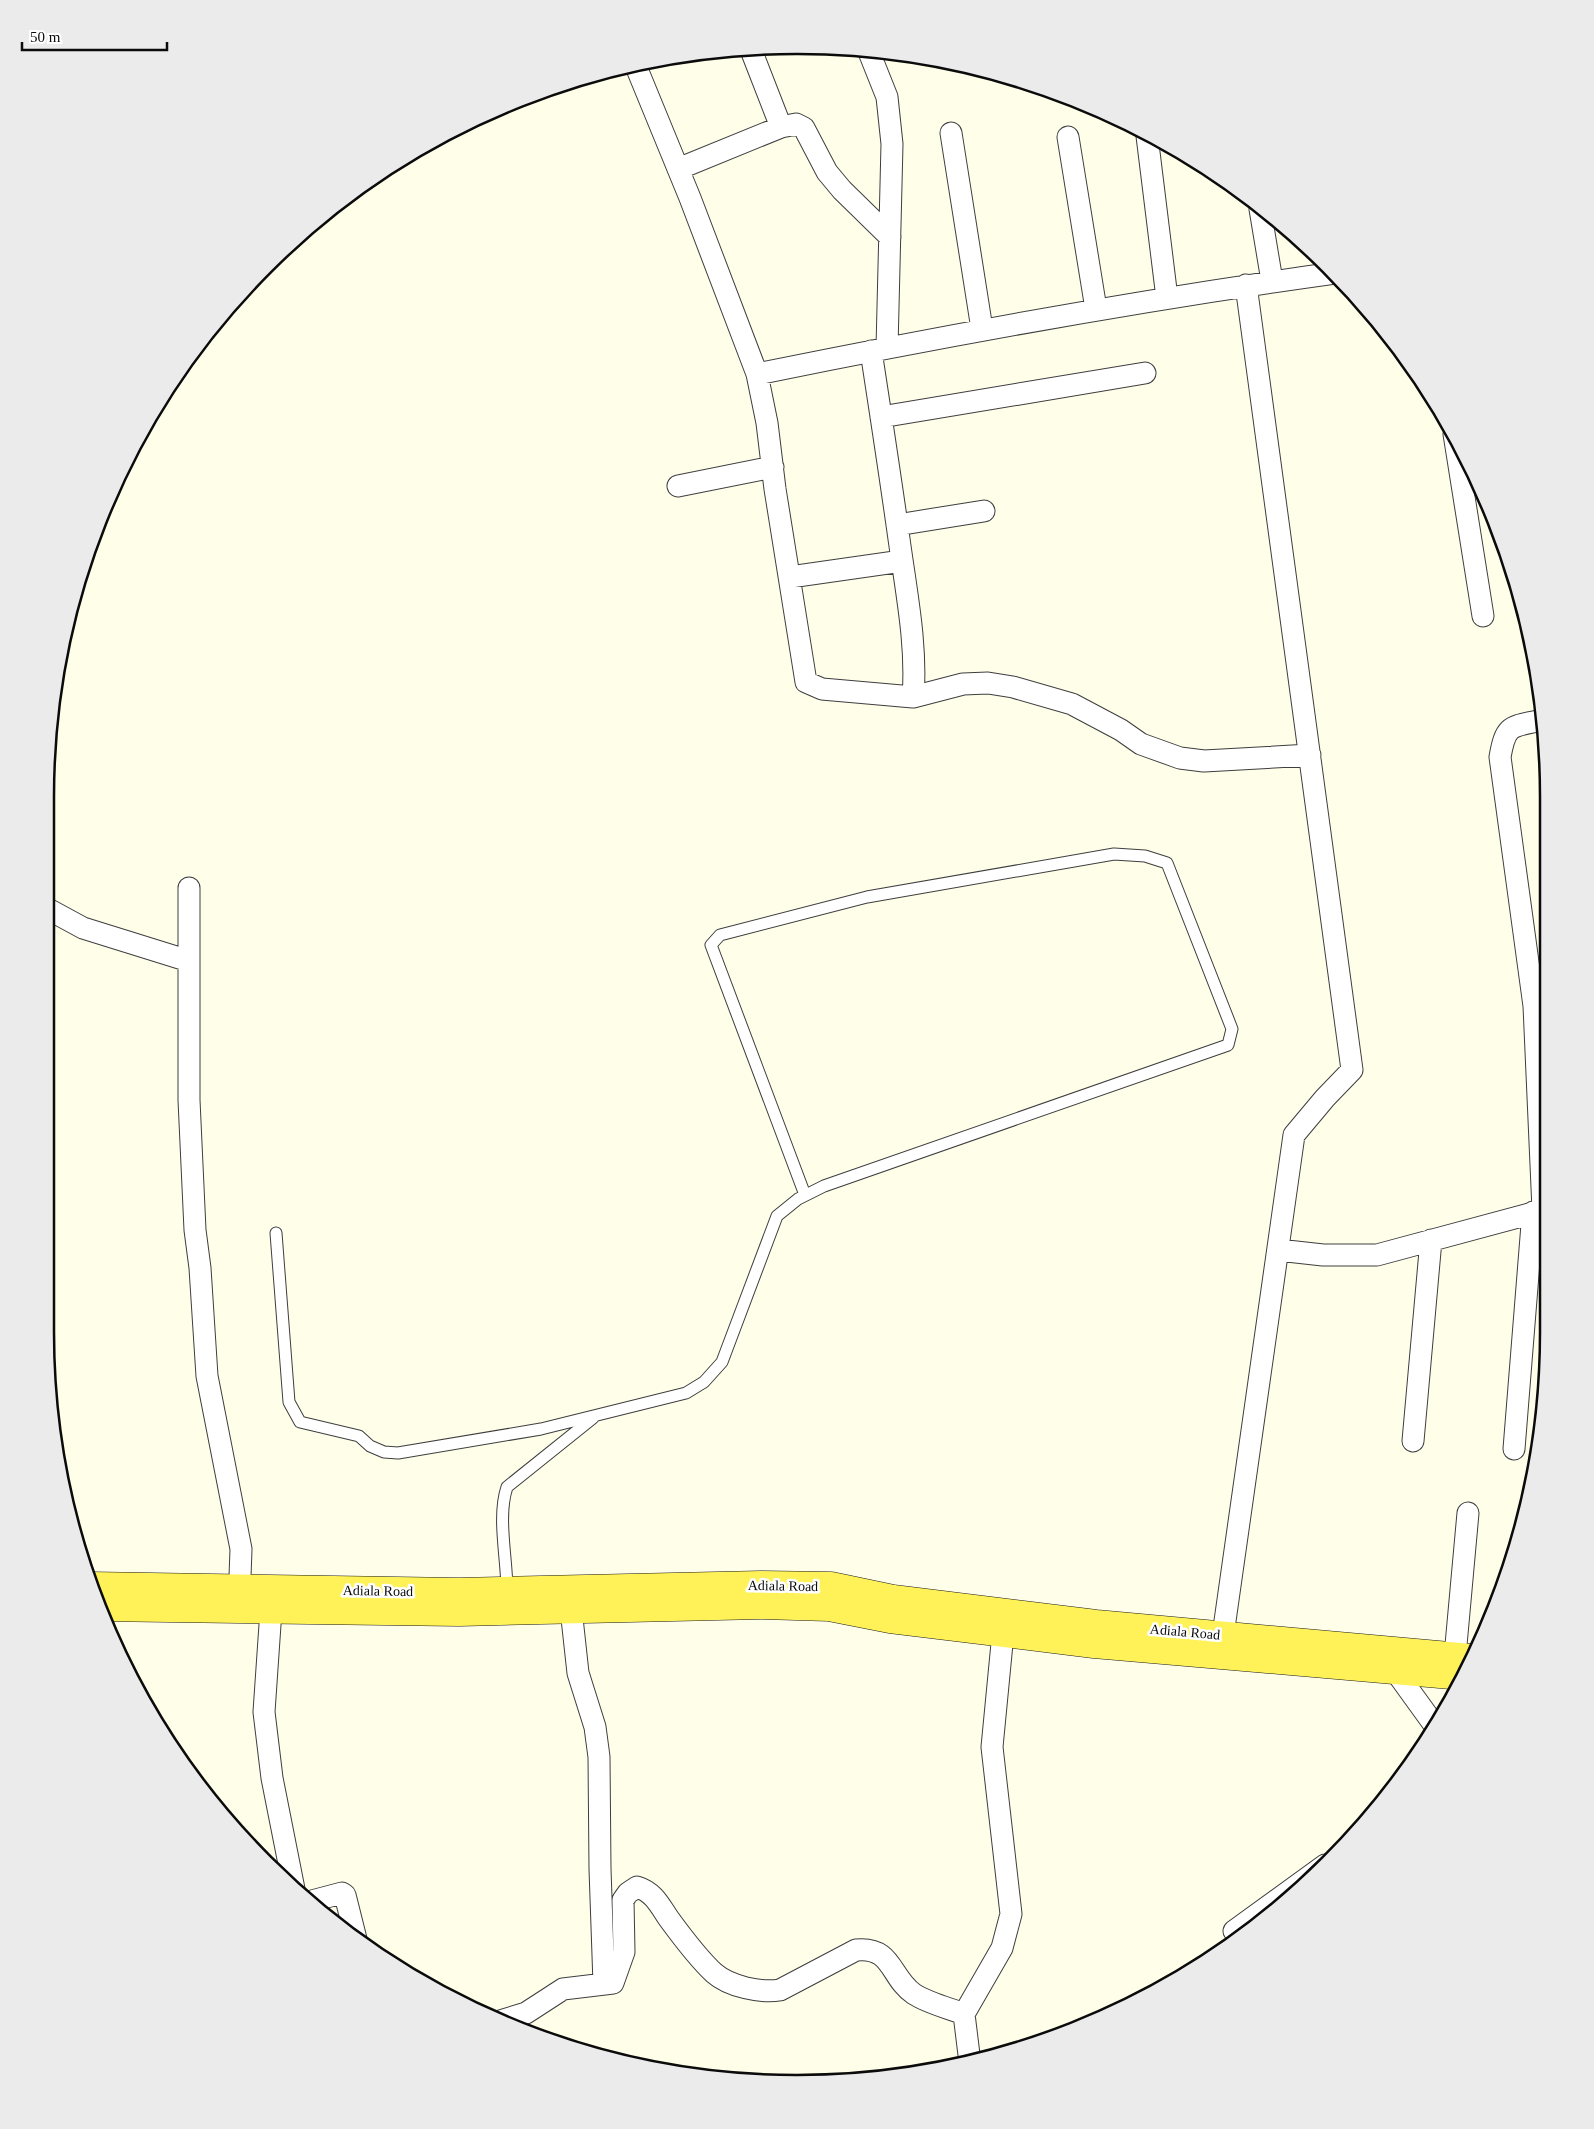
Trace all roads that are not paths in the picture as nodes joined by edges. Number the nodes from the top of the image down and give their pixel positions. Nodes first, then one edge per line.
1 (753, 55) edge
2 (871, 58) edge
3 (638, 71) edge
4 (781, 127) junction
5 (951, 133) dead end
6 (1068, 137) dead end
7 (1148, 142) edge
8 (678, 169) junction
9 (1261, 217) edge
10 (890, 237) junction
11 (1325, 273) edge
12 (1272, 281) junction
13 (1246, 285) junction
14 (1166, 298) junction
15 (1096, 309) junction
16 (982, 329) junction
17 (879, 349) junction
18 (1145, 372) dead end
19 (756, 374) junction
20 (881, 417) junction
21 (1457, 456) edge
22 (773, 468) junction
23 (678, 486) dead end
24 (984, 511) dead end
25 (897, 525) junction
26 (902, 561) junction
27 (790, 577) junction
28 (1483, 616) dead end
29 (913, 697) junction
30 (1536, 721) edge
31 (1310, 755) junction
32 (189, 888) dead end
33 (54, 912) edge
34 (189, 961) junction
35 (1540, 1181) edge
36 (805, 1195) junction
37 (1540, 1210) edge
38 (1540, 1219) edge
39 (276, 1233) dead end
40 (1431, 1240) junction
41 (1278, 1250) junction
42 (596, 1415) junction
43 (1413, 1441) dead end
44 (1514, 1449) dead end
45 (1468, 1513) dead end
46 (99, 1587) edge
47 (507, 1591) junction
48 (239, 1599) junction
49 (106, 1607) edge
50 (571, 1609) junction
51 (271, 1610) junction
52 (1003, 1633) junction
53 (1223, 1635) junction
54 (1463, 1663) edge
55 (1396, 1672) junction
56 (1431, 1720) edge
57 (292, 1877) edge
58 (317, 1900) edge
59 (1266, 1908) edge
60 (353, 1928) edge
61 (1234, 1931) dead end
62 (604, 1984) junction
63 (964, 2014) junction
64 (510, 2018) edge
65 (969, 2055) edge

1 - 4 street
2 - 10 street
3 - 8 street
4 - 8 street
4 - 10 street
5 - 16 street
6 - 15 street
7 - 14 street
8 - 19 street
9 - 12 street
10 - 17 street
11 - 12 street
12 - 13 street
13 - 14 street
13 - 31 street
14 - 15 street
15 - 16 street
16 - 17 street
17 - 19 street
17 - 20 street
18 - 20 street
19 - 22 street
20 - 25 street
21 - 28 street
22 - 23 street
22 - 27 street
24 - 25 street
25 - 26 street
26 - 27 street
26 - 29 street
27 - 29 street
29 - 31 street
30 - 35 street
31 - 41 street
32 - 34 street
33 - 34 street
34 - 48 street
36 - 36 lane
36 - 42 lane
37 - 40 street
38 - 44 street
39 - 42 lane
40 - 41 street
40 - 43 street
41 - 53 street
42 - 47 lane
45 - 54 street
46 - 48 main road, Adiala Road
47 - 48 main road, Adiala Road
47 - 53 main road, Adiala Road
48 - 49 main road, Adiala Road
48 - 51 main road, Adiala Road
50 - 51 main road, Adiala Road
50 - 52 main road, Adiala Road
50 - 62 street
51 - 57 street
52 - 55 main road, Adiala Road
52 - 63 street
53 - 54 main road, Adiala Road
54 - 55 main road, Adiala Road
55 - 56 street
58 - 60 street
59 - 61 street
62 - 63 street
62 - 64 street
63 - 65 street

